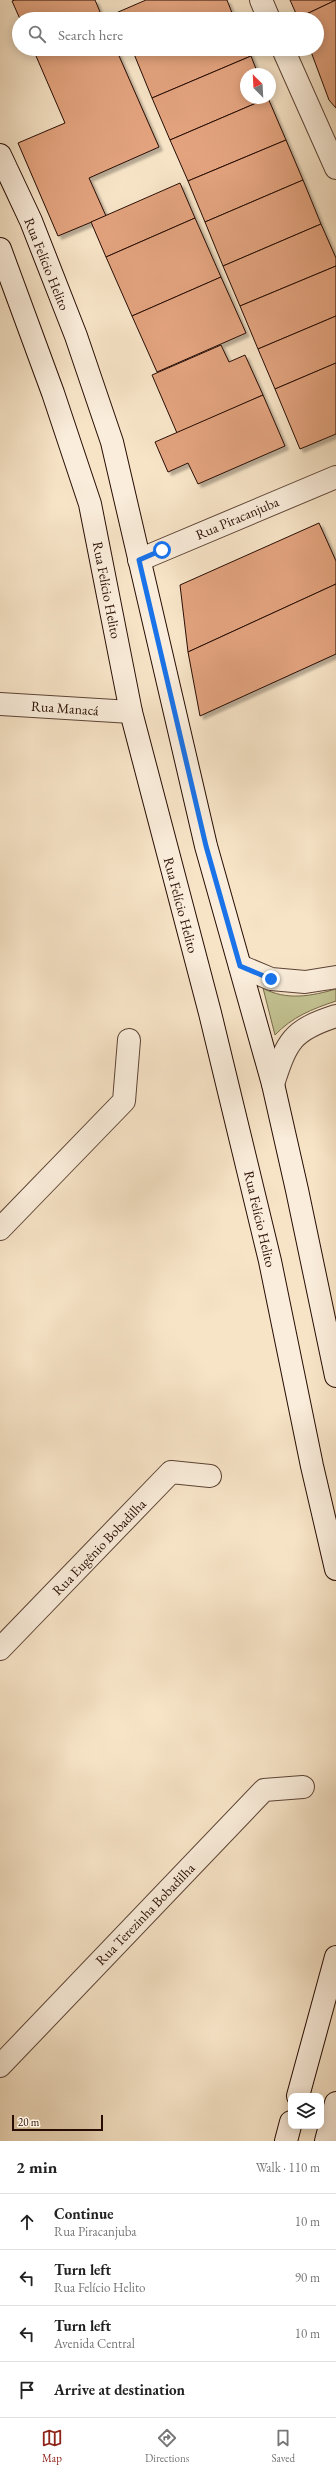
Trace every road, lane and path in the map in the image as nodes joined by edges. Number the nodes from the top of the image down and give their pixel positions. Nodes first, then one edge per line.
1 (261, 0) edge
2 (266, 12) edge
3 (286, 56) edge
4 (0, 154) edge
5 (336, 166) edge
6 (0, 249) edge
7 (336, 477) edge
8 (139, 560) junction
9 (0, 704) edge
10 (131, 712) junction
11 (240, 966) junction
12 (336, 978) edge
13 (336, 1016) edge
14 (129, 1040) dead end
15 (273, 1084) junction
16 (0, 1229) edge
17 (336, 1376) edge
18 (210, 1476) dead end
19 (336, 1569) edge
20 (0, 1649) edge
21 (303, 1787) dead end
22 (336, 1957) edge
23 (0, 2066) edge
24 (299, 2093) edge
25 (336, 2103) edge
26 (289, 2129) edge
27 (286, 2141) edge
28 (326, 2141) edge

1 - 2 main road
3 - 5 main road
4 - 8 main road, Rua Felício Helito
6 - 10 main road, Rua Felício Helito
7 - 8 main road, Rua Piracanjuba
8 - 11 main road, Rua Felício Helito
9 - 10 main road, Rua Manacá
10 - 19 main road, Rua Felício Helito
11 - 12 main road
11 - 15 main road, Rua Felício Helito
13 - 15 main road
14 - 16 main road
15 - 17 main road, Rua Felício Helito
18 - 20 main road, Rua Eugênio Bobadilha
21 - 23 main road, Rua Terezinha Bobadilha
22 - 24 main road
25 - 28 main road
26 - 27 main road

